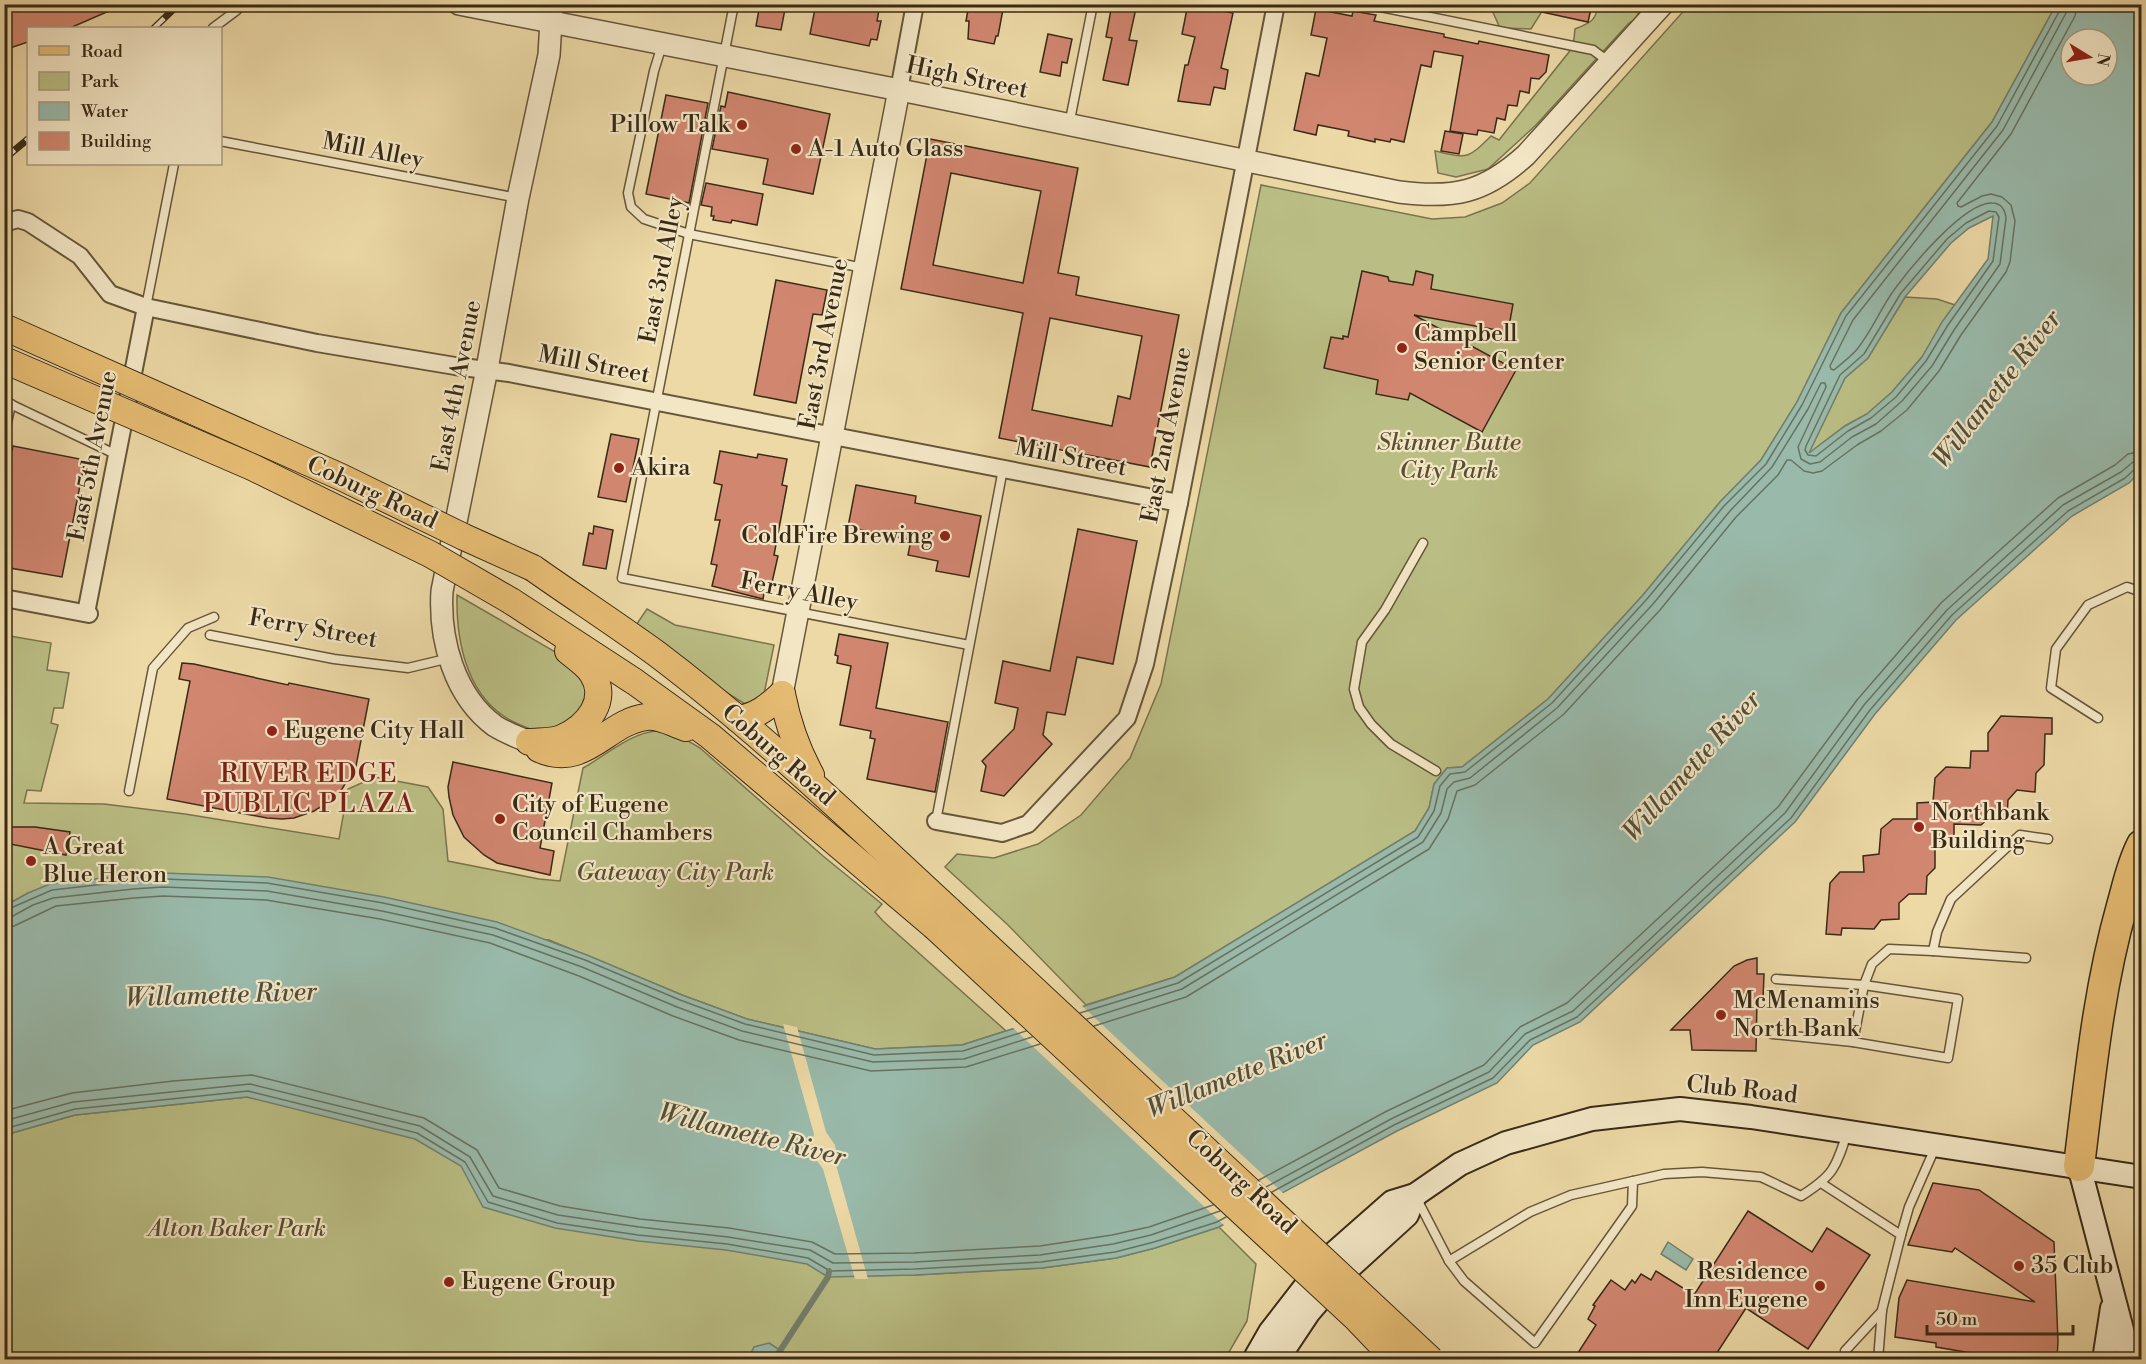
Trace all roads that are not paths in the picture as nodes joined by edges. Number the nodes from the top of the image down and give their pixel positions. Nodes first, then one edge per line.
1 (459, 4) edge
2 (734, 4) edge
3 (915, 4) edge
4 (1093, 4) edge
5 (1276, 4) edge
6 (1366, 4) edge
7 (1663, 4) edge
8 (237, 10) dead end
9 (551, 13) edge
10 (214, 27) edge
11 (662, 44) junction
12 (724, 56) junction
13 (1610, 63) junction
14 (899, 90) junction
15 (1069, 125) junction
16 (222, 141) edge
17 (1246, 161) junction
18 (174, 165) edge
19 (518, 198) junction
20 (4, 223) edge
21 (689, 234) junction
22 (864, 268) junction
23 (146, 307) junction
24 (4, 327) edge
25 (4, 360) edge
26 (487, 369) junction
27 (656, 402) junction
28 (8, 403) edge
29 (4, 437) edge
30 (832, 437) junction
31 (117, 455) junction
32 (1003, 470) junction
33 (1179, 503) junction
34 (1423, 543) dead end
35 (622, 578) joint
36 (2142, 592) edge
37 (4, 598) edge
38 (511, 601) junction
39 (798, 612) junction
40 (214, 617) dead end
41 (210, 635) dead end
42 (969, 645) junction
43 (450, 658) junction
44 (782, 694) junction
45 (2098, 718) dead end
46 (738, 719) junction
47 (710, 736) junction
48 (529, 742) junction
49 (1436, 771) dead end
50 (129, 790) dead end
51 (821, 790) junction
52 (936, 821) joint
53 (2048, 838) dead end
54 (2142, 845) edge
55 (941, 918) junction
56 (1933, 951) junction
57 (2026, 958) dead end
58 (1776, 979) dead end
59 (1864, 985) junction
60 (1772, 1034) dead end
61 (1853, 1042) junction
62 (1848, 1130) junction
63 (1937, 1144) junction
64 (2079, 1166) junction
65 (2142, 1177) edge
66 (1633, 1181) junction
67 (1821, 1183) junction
68 (1414, 1195) junction
69 (1901, 1235) junction
70 (1449, 1261) junction
71 (2114, 1301) junction
72 (1882, 1310) junction
73 (1845, 1351) dead end
74 (1254, 1359) edge
75 (1277, 1359) edge
76 (1396, 1359) edge
77 (1431, 1359) edge
78 (1878, 1359) edge
79 (2104, 1359) edge
80 (2130, 1359) edge

1 - 9 street, High Street
2 - 12 lane, East 3rd Alley
3 - 14 street, East 3rd Avenue
4 - 15 lane
5 - 17 street, East 2nd Avenue
6 - 13 lane
7 - 13 street, High Street
8 - 10 lane
9 - 11 street, High Street
9 - 19 street, East 4th Avenue
11 - 12 street, High Street
11 - 21 lane
12 - 14 street, High Street
12 - 21 lane, East 3rd Alley
13 - 17 street, High Street
14 - 15 street, High Street
14 - 22 street, East 3rd Avenue
15 - 17 street, High Street
16 - 19 lane, Mill Alley
17 - 33 street, East 2nd Avenue
18 - 23 lane
19 - 26 street, East 4th Avenue
20 - 23 street, Mill Street
21 - 22 lane
21 - 27 lane, East 3rd Alley
22 - 30 street, East 3rd Avenue
23 - 26 street, Mill Street
23 - 31 street, East 5th Avenue
24 - 46 main road, Coburg Road, bridge
25 - 38 main road, Coburg Road, bridge
26 - 27 street, Mill Street
26 - 43 street, East 4th Avenue
27 - 30 street, Mill Street
27 - 35 lane, East 3rd Alley
28 - 29 lane
28 - 31 lane
30 - 32 street, Mill Street
30 - 39 street, East 3rd Avenue
31 - 37 street, East 5th Avenue
32 - 33 street, Mill Street
32 - 42 lane
33 - 52 street, East 2nd Avenue
34 - 49 lane
35 - 39 lane, Ferry Alley
36 - 45 lane
38 - 47 main road, Coburg Road
38 - 48 main road
39 - 42 lane, Ferry Alley
39 - 44 street, East 3rd Avenue
40 - 50 lane
41 - 43 lane, Ferry Street
42 - 52 lane
43 - 48 street, East 4th Avenue
44 - 46 main road
44 - 51 main road
46 - 51 main road, Coburg Road
47 - 48 main road
47 - 55 main road, Coburg Road
51 - 55 main road, Coburg Road
53 - 56 lane
54 - 64 highway
55 - 76 main road, Coburg Road, bridge
55 - 77 main road, Coburg Road, bridge
56 - 57 lane
56 - 59 lane
58 - 59 lane
59 - 61 lane
59 - 61 lane
60 - 61 lane
62 - 63 main road, Club Road
62 - 67 lane
62 - 68 main road, Club Road
63 - 64 main road, Club Road
63 - 69 lane
64 - 65 main road, Club Road
64 - 71 main road
66 - 67 lane
66 - 70 lane
66 - 70 lane
67 - 69 lane
68 - 70 lane
68 - 74 main road, Club Road
68 - 75 main road, Club Road
69 - 72 lane
71 - 79 main road
71 - 80 main road
72 - 73 lane
72 - 78 lane

